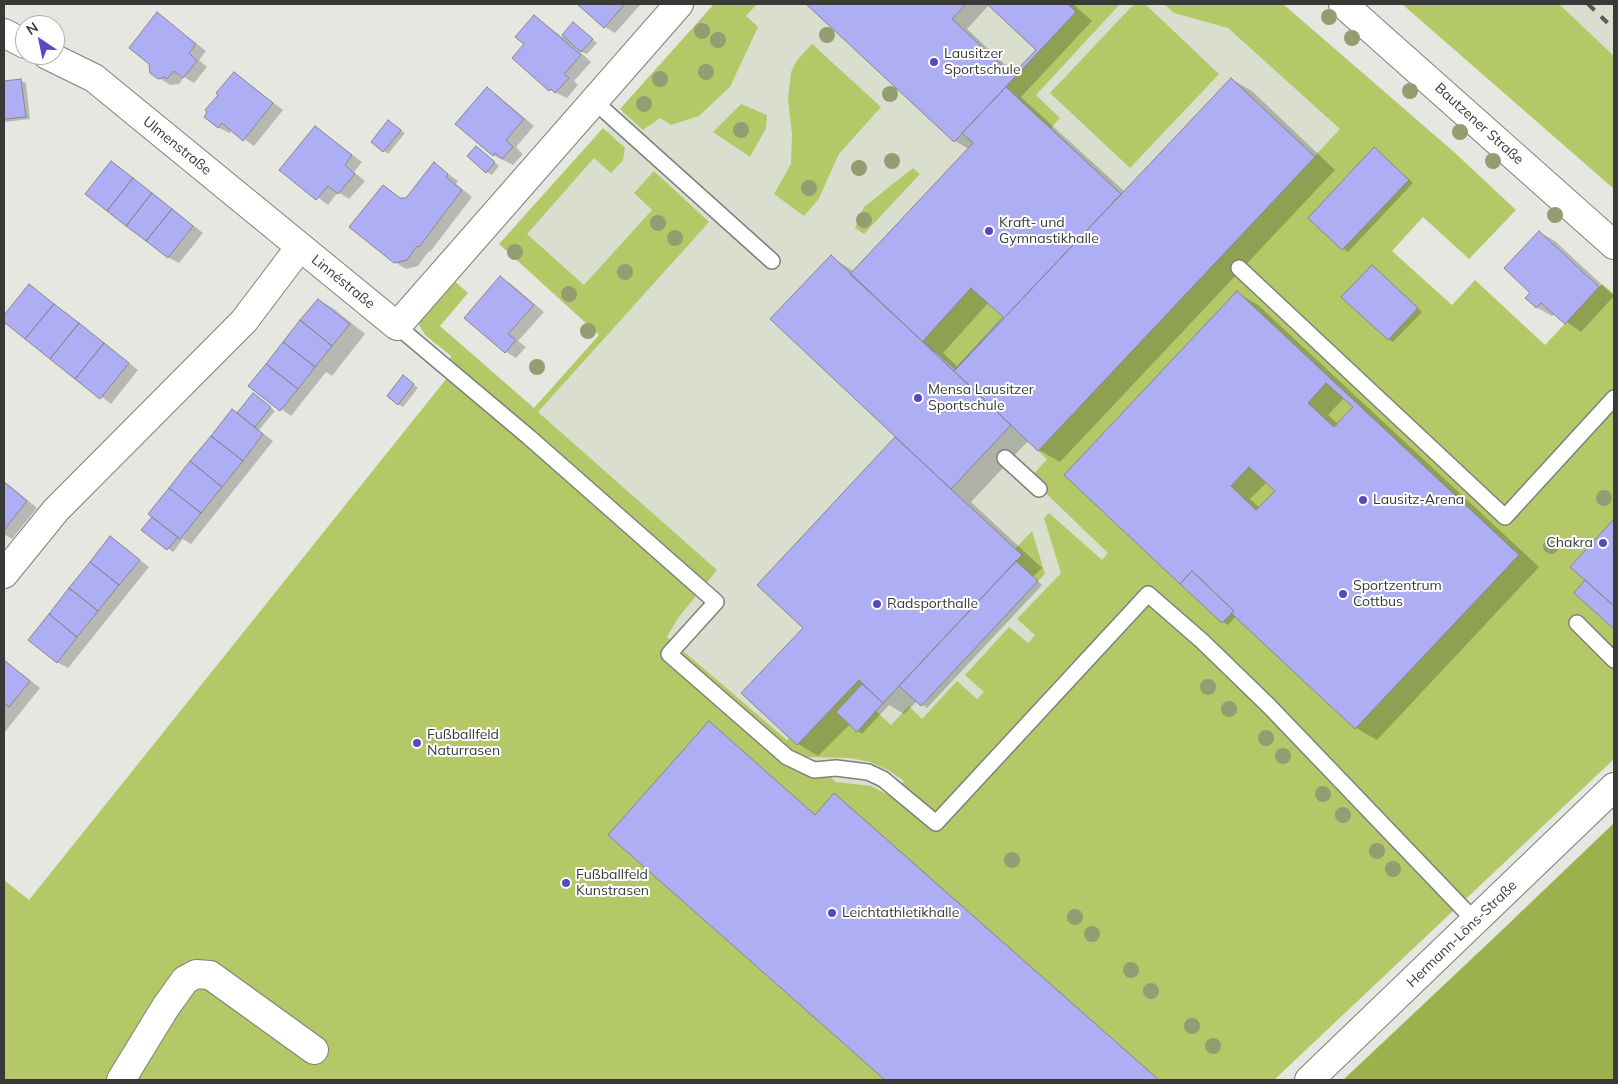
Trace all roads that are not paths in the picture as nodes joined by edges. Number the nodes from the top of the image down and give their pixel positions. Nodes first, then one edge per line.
1 (679, 4) edge
2 (1343, 4) edge
3 (65, 64) edge
4 (594, 101) junction
5 (1614, 244) edge
6 (300, 247) junction
7 (772, 261) dead end
8 (1240, 268) dead end
9 (398, 326) junction
10 (1614, 398) edge
11 (1005, 458) dead end
12 (1038, 490) dead end
13 (4, 574) edge
14 (1577, 622) dead end
15 (1614, 660) edge
16 (1614, 787) edge
17 (1475, 921) junction
18 (314, 1050) dead end
19 (121, 1080) edge
20 (1309, 1080) edge

1 - 4 street
2 - 5 street, Bautzener Straße
3 - 6 street, Ulmenstraße
4 - 7 lane
4 - 9 street
6 - 9 street, Linnéstraße
6 - 13 street, Linnéstraße
8 - 10 lane
9 - 17 lane
11 - 12 lane
14 - 15 lane
16 - 17 street, Hermann-Löns-Straße
17 - 20 street, Hermann-Löns-Straße
18 - 19 street

